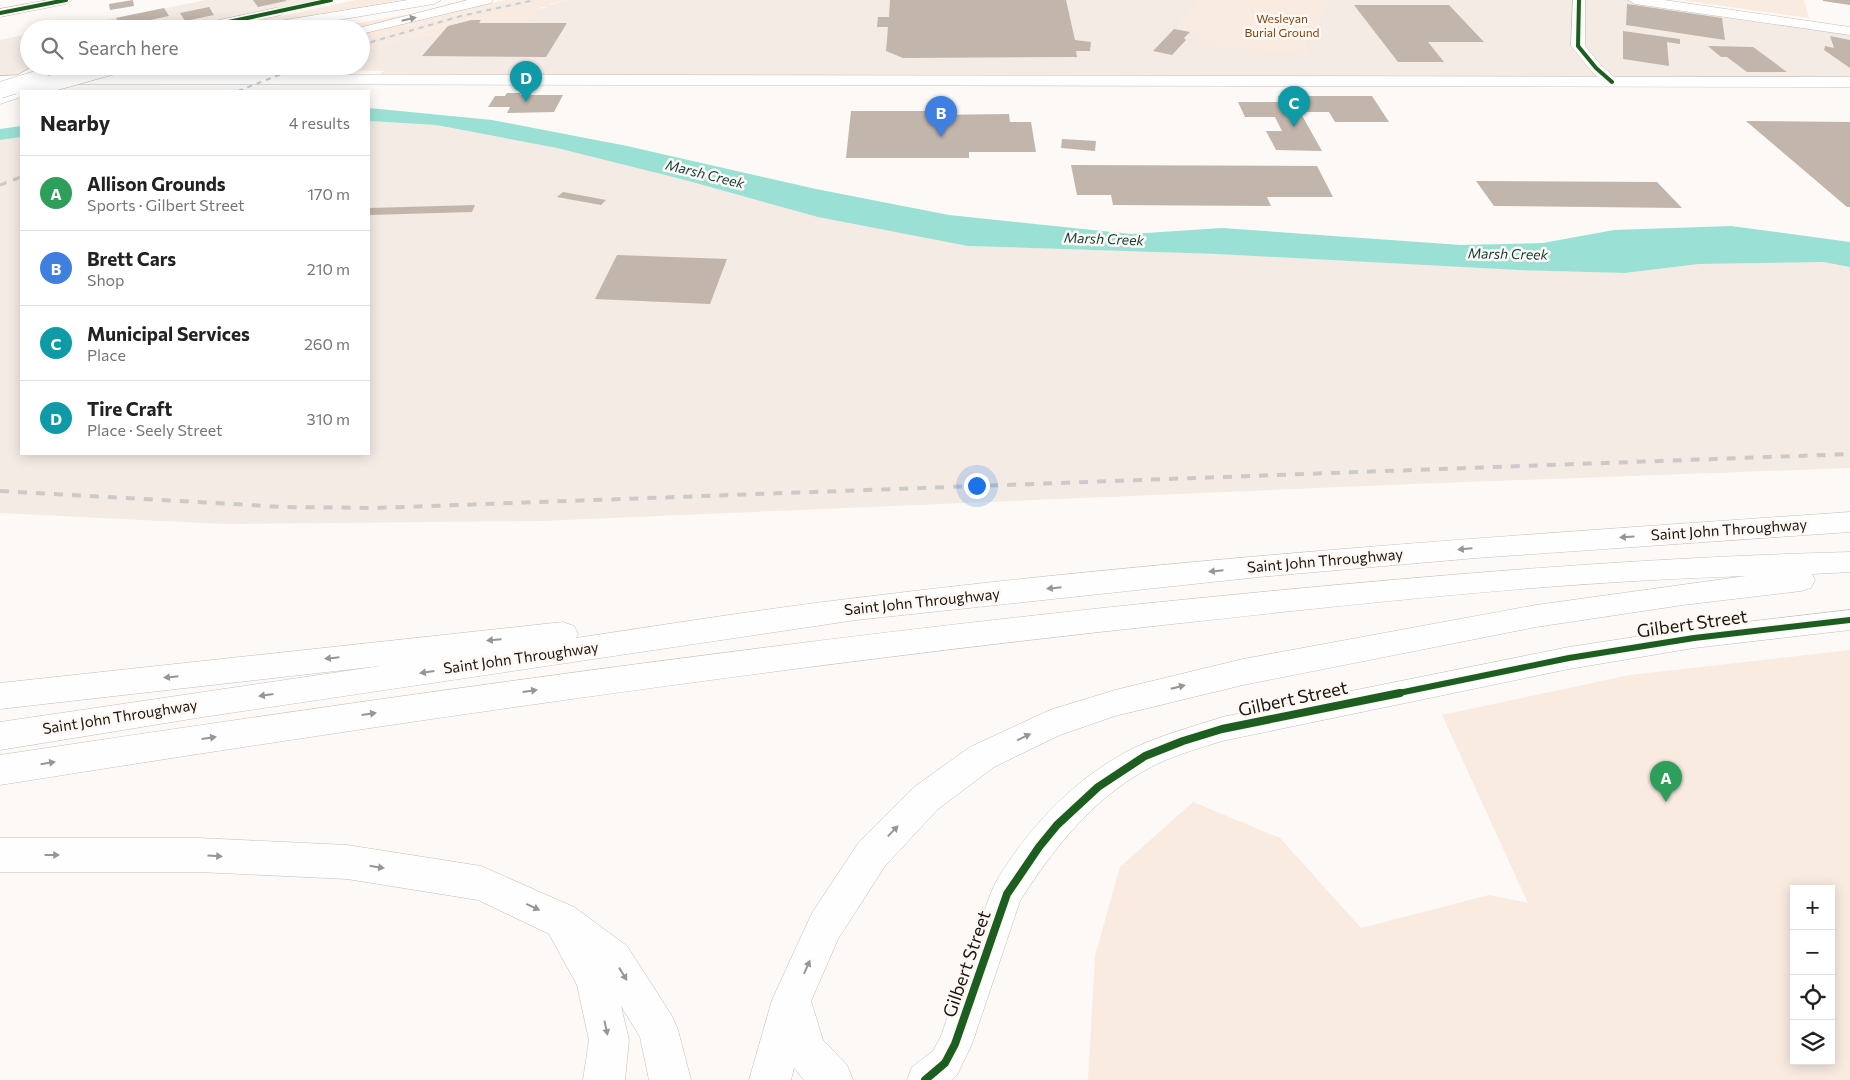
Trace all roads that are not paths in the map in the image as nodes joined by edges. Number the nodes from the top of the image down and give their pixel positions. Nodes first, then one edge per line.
1 (66, 0) edge
2 (331, 0) edge
3 (435, 0) edge
4 (486, 0) edge
5 (1579, 0) edge
6 (1635, 0) edge
7 (0, 12) edge
8 (238, 20) edge
9 (311, 20) edge
10 (334, 20) edge
11 (370, 28) edge
12 (1850, 31) edge
13 (20, 66) edge
14 (0, 72) edge
15 (370, 74) edge
16 (36, 75) edge
17 (75, 75) edge
18 (77, 75) edge
19 (78, 75) edge
20 (121, 75) edge
21 (197, 75) edge
22 (231, 75) edge
23 (188, 79) junction
24 (0, 80) edge
25 (1612, 82) junction
26 (1850, 82) edge
27 (22, 87) edge
28 (0, 90) edge
29 (0, 99) edge
30 (1850, 522) edge
31 (1850, 562) edge
32 (1850, 574) edge
33 (856, 609) junction
34 (1850, 620) edge
35 (0, 696) edge
36 (0, 736) edge
37 (0, 770) edge
38 (0, 855) edge
39 (560, 920) junction
40 (792, 1000) junction
41 (604, 1080) edge
42 (670, 1080) edge
43 (770, 1080) edge
44 (832, 1080) edge
45 (925, 1080) edge

1 - 7 street
2 - 8 main road
3 - 9 main road
3 - 10 main road
11 -> 4 main road
5 - 25 street
6 - 12 main road
13 - 14 main road
15 - 25 main road
16 - 27 main road
17 - 27 main road, bridge
18 - 28 main road, bridge
19 - 27 main road
20 - 23 main road
21 - 23 main road
22 - 23 main road
24 - 27 main road
25 - 26 main road
27 - 29 main road
30 -> 33 main road, Saint John Throughway
37 -> 31 main road
40 -> 32 main road
33 -> 35 main road
33 -> 36 main road, Saint John Throughway
34 - 45 street, Gilbert Street
38 -> 39 main road
39 -> 41 main road
39 -> 42 main road
40 - 43 main road
40 - 44 main road

